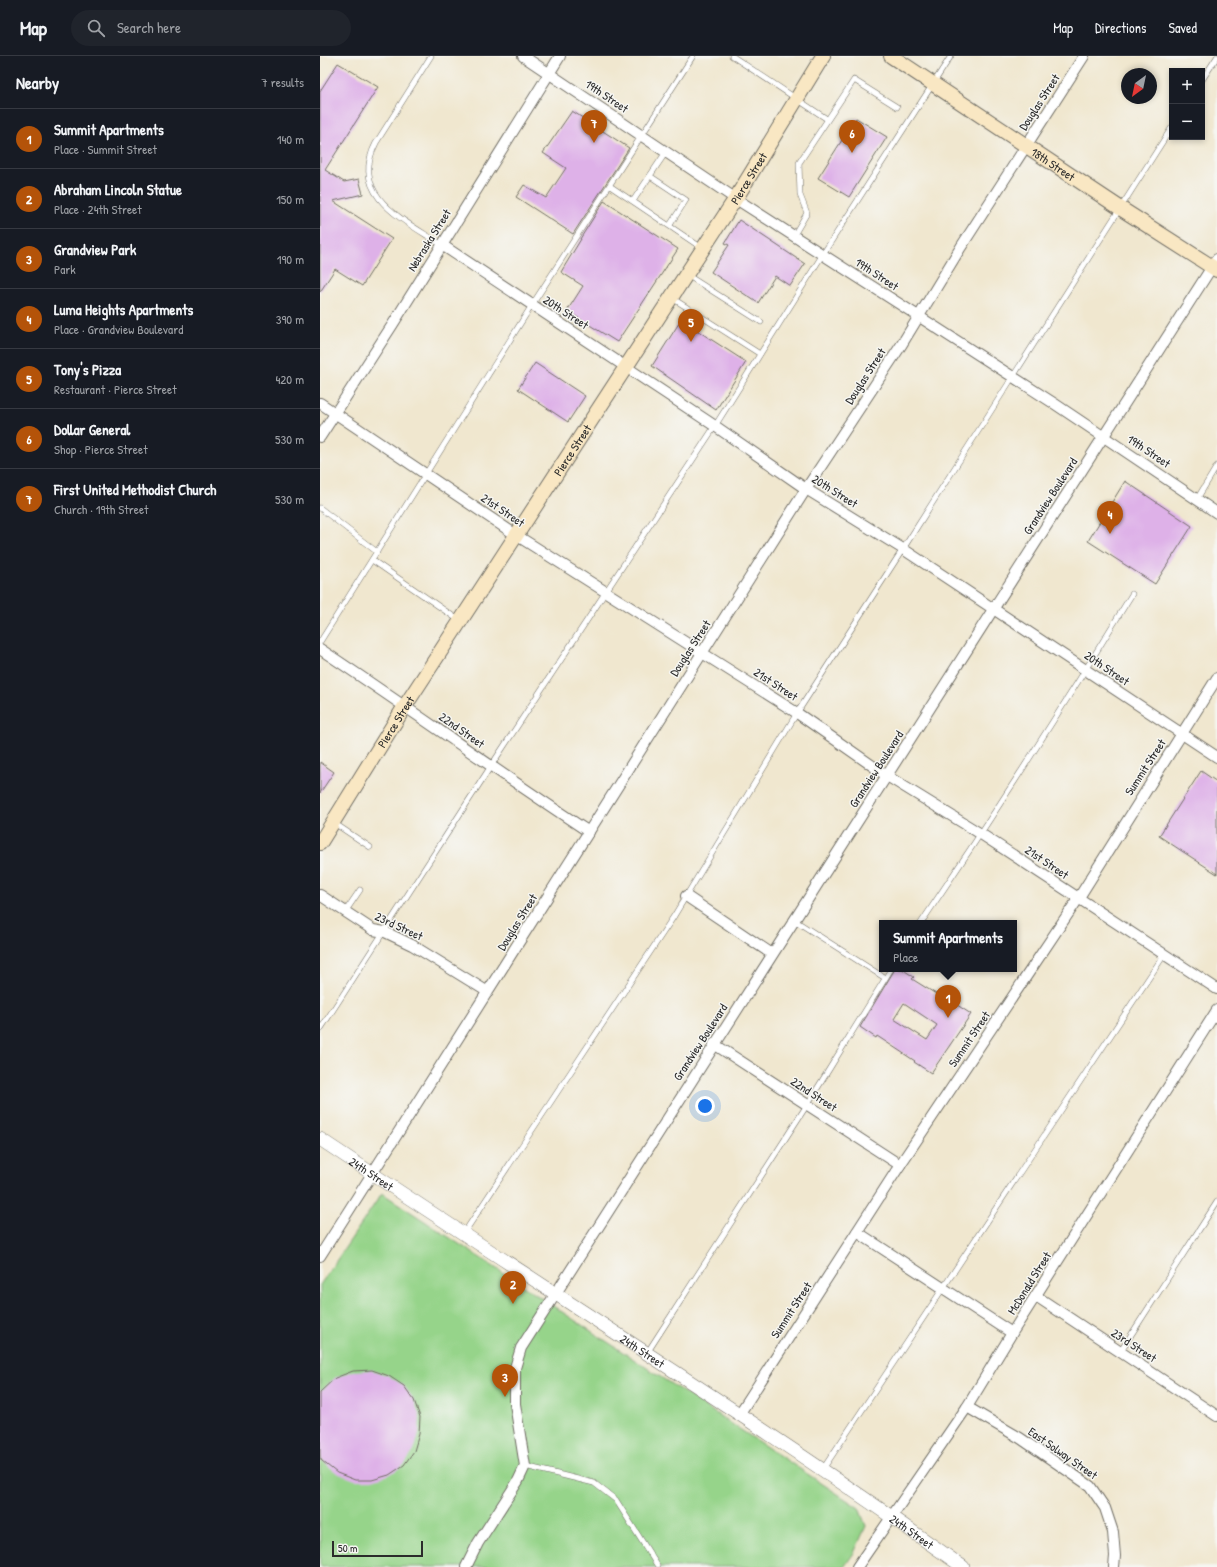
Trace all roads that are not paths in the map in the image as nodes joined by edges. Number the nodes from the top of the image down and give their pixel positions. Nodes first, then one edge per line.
1 (432, 56) edge
2 (523, 56) edge
3 (560, 56) edge
4 (693, 56) edge
5 (732, 56) edge
6 (823, 56) edge
7 (891, 56) edge
8 (951, 56) edge
9 (1084, 56) edge
10 (1217, 57) edge
11 (549, 73) junction
12 (1205, 75) edge
13 (933, 84) junction
14 (797, 98) junction
15 (897, 107) dead end
16 (828, 119) junction
17 (1169, 132) edge
18 (643, 136) junction
19 (1026, 146) junction
20 (666, 152) junction
21 (650, 176) junction
22 (610, 186) junction
23 (736, 198) junction
24 (634, 201) junction
25 (1120, 208) junction
26 (670, 225) junction
27 (794, 235) junction
28 (442, 245) junction
29 (703, 248) junction
30 (823, 254) junction
31 (1215, 265) edge
32 (686, 274) junction
33 (671, 297) junction
34 (532, 305) junction
35 (919, 317) junction
36 (761, 322) dead end
37 (760, 354) junction
38 (626, 366) junction
39 (1014, 377) junction
40 (320, 403) edge
41 (335, 413) junction
42 (716, 426) junction
43 (1104, 436) junction
44 (320, 437) edge
45 (1217, 466) edge
46 (426, 474) junction
47 (806, 489) junction
48 (1197, 498) junction
49 (320, 508) edge
50 (1217, 513) edge
51 (516, 535) junction
52 (904, 549) junction
53 (377, 552) junction
54 (372, 560) junction
55 (606, 592) junction
56 (1132, 594) dead end
57 (994, 608) junction
58 (460, 621) junction
59 (320, 642) edge
60 (320, 649) edge
61 (703, 652) junction
62 (1086, 670) junction
63 (1217, 678) edge
64 (405, 706) junction
65 (797, 713) junction
66 (1182, 733) junction
67 (1217, 756) edge
68 (491, 766) junction
69 (887, 776) junction
70 (333, 822) junction
71 (589, 832) junction
72 (981, 834) junction
73 (320, 843) edge
74 (370, 847) dead end
75 (360, 890) dead end
76 (320, 895) edge
77 (686, 896) junction
78 (1078, 898) junction
79 (345, 912) junction
80 (794, 920) junction
81 (923, 920) edge
82 (385, 932) junction
83 (772, 954) junction
84 (1164, 955) junction
85 (888, 972) edge
86 (884, 978) junction
87 (1217, 990) edge
88 (488, 992) junction
89 (1217, 1010) edge
90 (320, 1030) edge
91 (714, 1044) junction
92 (807, 1105) junction
93 (320, 1139) edge
94 (900, 1165) junction
95 (372, 1174) junction
96 (1217, 1202) edge
97 (857, 1232) junction
98 (464, 1233) junction
99 (320, 1256) edge
100 (944, 1288) junction
101 (556, 1293) junction
102 (1036, 1296) junction
103 (1012, 1333) junction
104 (1120, 1352) junction
105 (646, 1353) junction
106 (967, 1407) junction
107 (1215, 1410) edge
108 (740, 1413) junction
109 (525, 1466) junction
110 (823, 1470) junction
111 (892, 1516) junction
112 (658, 1566) edge
113 (466, 1567) edge
114 (857, 1567) edge
115 (963, 1567) edge
116 (1114, 1567) edge

1 - 28 lane
2 - 11 street, 19th Street
3 - 11 street, Nebraska Street
4 - 18 lane
5 - 14 lane
6 - 14 main road, Pierce Street
7 - 13 main road, 18th Street
8 - 13 lane
9 - 19 street, Douglas Street
10 - 12 lane
11 - 18 street, 19th Street
11 - 28 street, Nebraska Street
13 - 19 main road, 18th Street
13 - 30 lane
14 - 16 lane
14 - 23 main road, Pierce Street
15 - 16 lane
16 - 27 lane
17 - 25 lane
18 - 20 street, 19th Street
18 - 22 lane
19 - 25 main road, 18th Street
19 - 35 street, Douglas Street
20 - 21 lane
20 - 23 street, 19th Street
21 - 24 lane
21 - 26 lane
22 - 24 lane
22 - 34 lane
23 - 27 street, 19th Street
23 - 29 main road, Pierce Street
24 - 26 lane
25 - 31 main road, 18th Street
25 - 39 lane
26 - 29 lane
27 - 30 street, 19th Street
28 - 34 street, 20th Street
28 - 41 street, Nebraska Street
29 - 32 main road, Pierce Street
30 - 35 street, 19th Street
30 - 37 lane
31 - 43 street, Grandview Boulevard
32 - 33 main road, Pierce Street
32 - 36 lane
33 - 37 lane
33 - 38 main road, Pierce Street
34 - 38 street, 20th Street
34 - 46 lane
35 - 39 street, 19th Street
35 - 47 street, Douglas Street
37 - 42 lane
38 - 42 street, 20th Street
38 - 51 main road, Pierce Street
39 - 43 street, 19th Street
39 - 52 lane
40 - 41 street, 21st Street
41 - 44 street, Nebraska Street
41 - 46 street, 21st Street
42 - 47 street, 20th Street
42 - 55 lane
43 - 48 street, 19th Street
43 - 57 street, Grandview Boulevard
45 - 48 lane
46 - 51 street, 21st Street
46 - 53 lane
47 - 52 street, 20th Street
47 - 61 street, Douglas Street
48 - 50 street, 19th Street
49 - 53 lane
51 - 55 street, 21st Street
51 - 58 main road, Pierce Street
52 - 57 street, 20th Street
52 - 65 lane
53 - 54 lane
54 - 58 lane
54 - 59 lane
55 - 61 street, 21st Street
55 - 68 lane
56 - 62 lane
57 - 62 street, 20th Street
57 - 69 street, Grandview Boulevard
58 - 64 main road, Pierce Street
60 - 64 street, 22nd Street
61 - 65 street, 21st Street
61 - 71 street, Douglas Street
62 - 66 street, 20th Street
62 - 72 lane
63 - 66 street, Summit Street
64 - 68 street, 22nd Street
64 - 70 main road, Pierce Street
65 - 69 street, 21st Street
65 - 77 lane
66 - 67 street, 20th Street
66 - 78 street, Summit Street
68 - 71 street, 22nd Street
68 - 82 lane
69 - 72 street, 21st Street
69 - 80 street, Grandview Boulevard
70 - 73 main road, Pierce Street
70 - 74 lane
71 - 88 street, Douglas Street
72 - 78 street, 21st Street
72 - 81 lane
75 - 79 lane
76 - 79 street, 23rd Street
77 - 83 street
77 - 98 lane
78 - 84 street, 21st Street
78 - 94 street, Summit Street
79 - 82 street, 23rd Street
80 - 83 street, Grandview Boulevard
80 - 86 lane
82 - 88 street, 23rd Street
82 - 90 lane
83 - 91 street, Grandview Boulevard
84 - 87 street, 21st Street
84 - 100 lane
85 - 86 lane
86 - 92 lane
88 - 95 street, Douglas Street
89 - 102 street, McDonald Street
91 - 92 street, 22nd Street
91 - 101 street, Grandview Boulevard
92 - 94 street, 22nd Street
92 - 105 lane
93 - 95 street, 24th Street
94 - 97 street, Summit Street
95 - 98 street, 24th Street
95 - 99 street, Douglas Street
96 - 104 lane
97 - 100 street
97 - 108 street, Summit Street
98 - 101 street, 24th Street
100 - 103 street
100 - 110 lane
101 - 105 street, 24th Street
101 - 109 street, Grandview Boulevard
102 - 103 street, McDonald Street
102 - 104 street, 23rd Street
103 - 106 street, McDonald Street
104 - 107 street, 23rd Street
105 - 108 street, 24th Street
106 - 111 street, McDonald Street
106 - 116 street, East Solway Street
108 - 110 street, 24th Street
109 - 112 lane
109 - 113 street
110 - 111 street, 24th Street
111 - 114 street, McDonald Street
111 - 115 street, 24th Street

